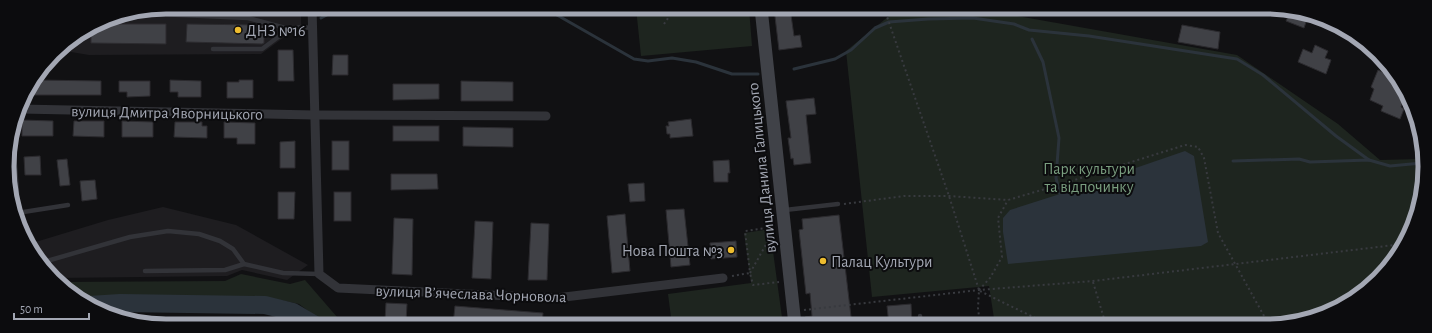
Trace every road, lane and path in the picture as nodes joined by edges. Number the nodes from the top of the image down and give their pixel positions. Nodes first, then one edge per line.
1 (158, 14) edge
2 (312, 14) edge
3 (671, 14) edge
4 (762, 14) edge
5 (886, 14) edge
6 (664, 24) dead end
7 (312, 28) junction
8 (289, 29) junction
9 (213, 49) dead end
10 (26, 109) edge
11 (314, 115) junction
12 (546, 116) dead end
13 (949, 196) junction
14 (1008, 200) junction
15 (838, 204) joint
16 (68, 205) dead end
17 (783, 210) junction
18 (22, 216) edge
19 (1397, 245) edge
20 (47, 261) edge
21 (244, 264) junction
22 (1234, 264) junction
23 (145, 271) dead end
24 (750, 273) junction
25 (319, 274) junction
26 (723, 278) joint
27 (1093, 281) junction
28 (784, 282) dead end
29 (979, 290) junction
30 (920, 316) dead end
31 (795, 318) edge
32 (920, 319) edge
33 (979, 319) edge
34 (1037, 319) edge
35 (1104, 319) edge
36 (1266, 319) edge

1 - 8 lane
2 - 7 street
3 - 6 path
4 - 17 main road, вулиця Данила Галицького
5 - 13 path
7 - 8 lane
7 - 11 street
8 - 9 lane
10 - 11 street, вулиця Дмитра Яворницького
11 - 12 street, вулиця Дмитра Яворницького
11 - 25 street
13 - 14 path
13 - 15 path
13 - 29 path
14 - 22 path
14 - 29 path
15 - 17 lane
16 - 18 lane
17 - 31 main road, вулиця Данила Галицького
19 - 22 path
20 - 21 lane
21 - 23 lane
21 - 25 lane
22 - 27 path
22 - 36 path
24 - 24 path
24 - 26 path
24 - 28 path
25 - 26 street, вулиця Вʼячеслава Чорновола
27 - 29 path
27 - 35 path
29 - 31 path
29 - 33 path
29 - 34 path
30 - 32 lane

